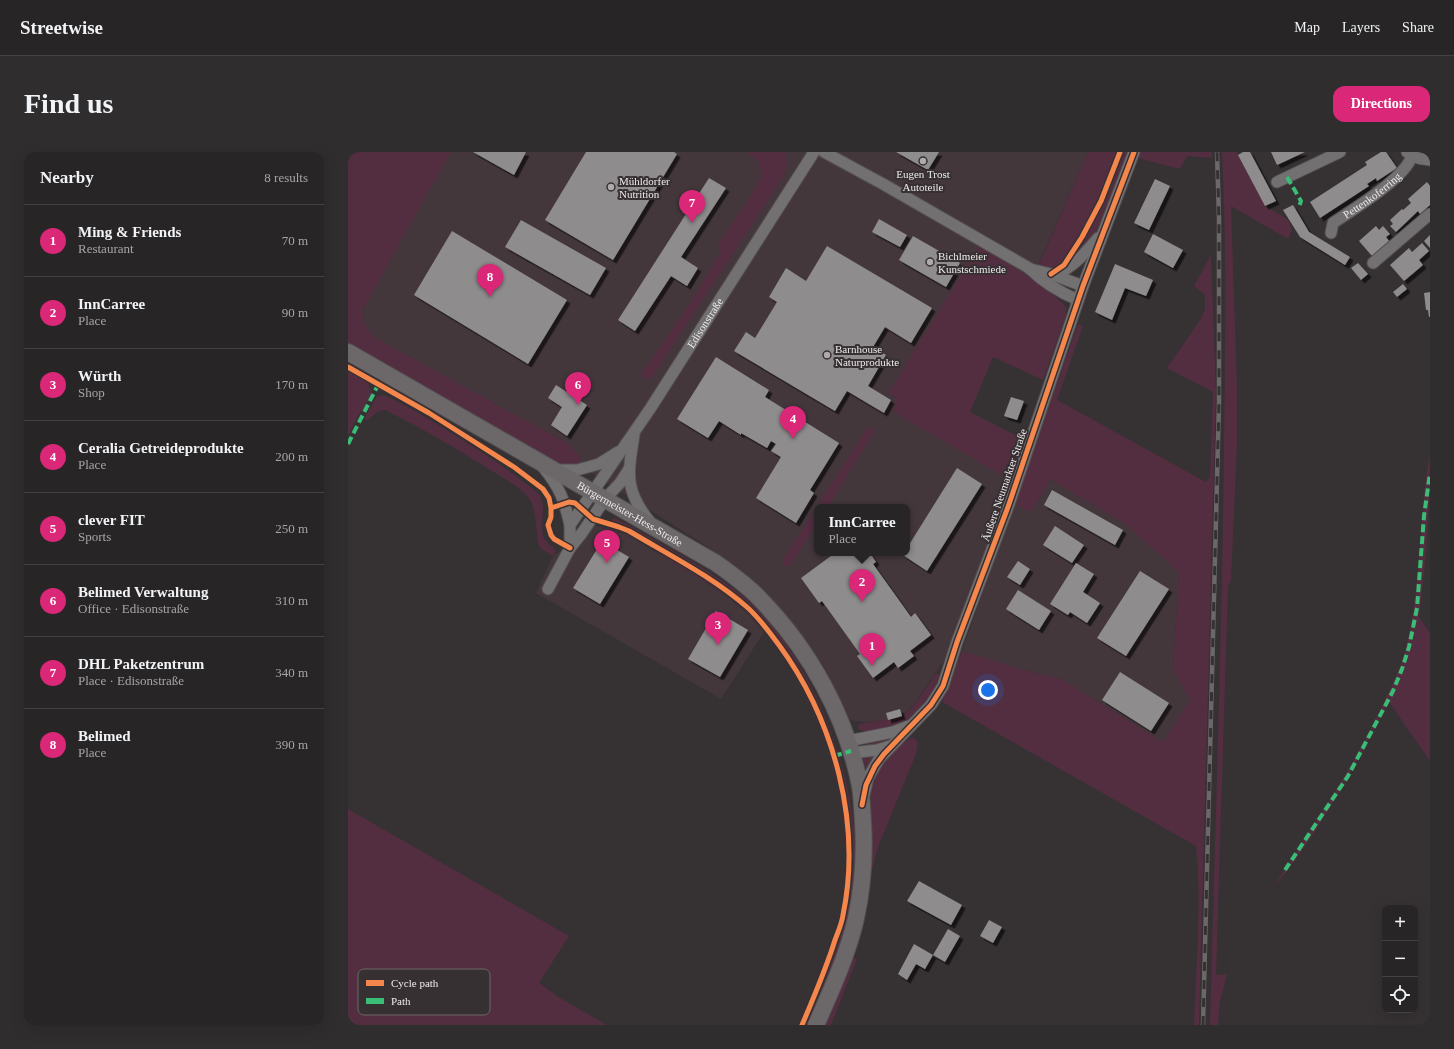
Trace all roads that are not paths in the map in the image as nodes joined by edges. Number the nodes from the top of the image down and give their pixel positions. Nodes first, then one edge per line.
1 (814, 152) edge
2 (824, 152) edge
3 (1134, 152) edge
4 (1340, 152) edge
5 (1410, 154) edge
6 (1430, 160) edge
7 (1277, 182) dead end
8 (1430, 214) edge
9 (1104, 231) junction
10 (1331, 233) dead end
11 (1373, 263) dead end
12 (1029, 268) junction
13 (1053, 275) junction
14 (1083, 286) junction
15 (1078, 300) junction
16 (348, 352) edge
17 (635, 431) junction
18 (623, 448) junction
19 (537, 461) junction
20 (629, 469) junction
21 (554, 470) junction
22 (599, 496) junction
23 (570, 525) junction
24 (654, 527) junction
25 (570, 548) junction
26 (548, 589) dead end
27 (911, 725) junction
28 (892, 745) junction
29 (850, 747) junction
30 (862, 805) junction
31 (816, 1025) edge

1 - 17 street, Edisonstraße
2 - 12 street
3 - 9 street, Äußere Neumarkter Straße
4 - 7 street
5 - 6 street, Pettenkoferring
5 - 10 street, Pettenkoferring
8 - 11 street
9 - 13 street
9 - 14 street, Äußere Neumarkter Straße
12 - 13 street
12 - 15 street
13 - 14 street
14 - 15 street, Äußere Neumarkter Straße
15 - 27 street, Äußere Neumarkter Straße
16 - 19 main road, Bürgermeister-Hess-Straße
17 - 18 street, Edisonstraße
17 - 20 street
18 - 21 street
18 - 22 street, Edisonstraße
19 - 21 main road, Bürgermeister-Hess-Straße
19 - 23 street
20 - 22 street
20 - 24 street
21 - 22 main road, Bürgermeister-Hess-Straße
22 - 23 street
22 - 24 main road, Bürgermeister-Hess-Straße
22 - 25 street
23 - 25 street
24 - 29 main road, Bürgermeister-Hess-Straße
25 - 26 street
27 - 28 street, Äußere Neumarkter Straße
27 - 29 street, Äußere Neumarkter Straße
28 - 29 street
28 - 30 street, Äußere Neumarkter Straße
29 - 30 main road, Äußere Neumarkter Straße
30 - 31 main road, Äußere Neumarkter Straße

